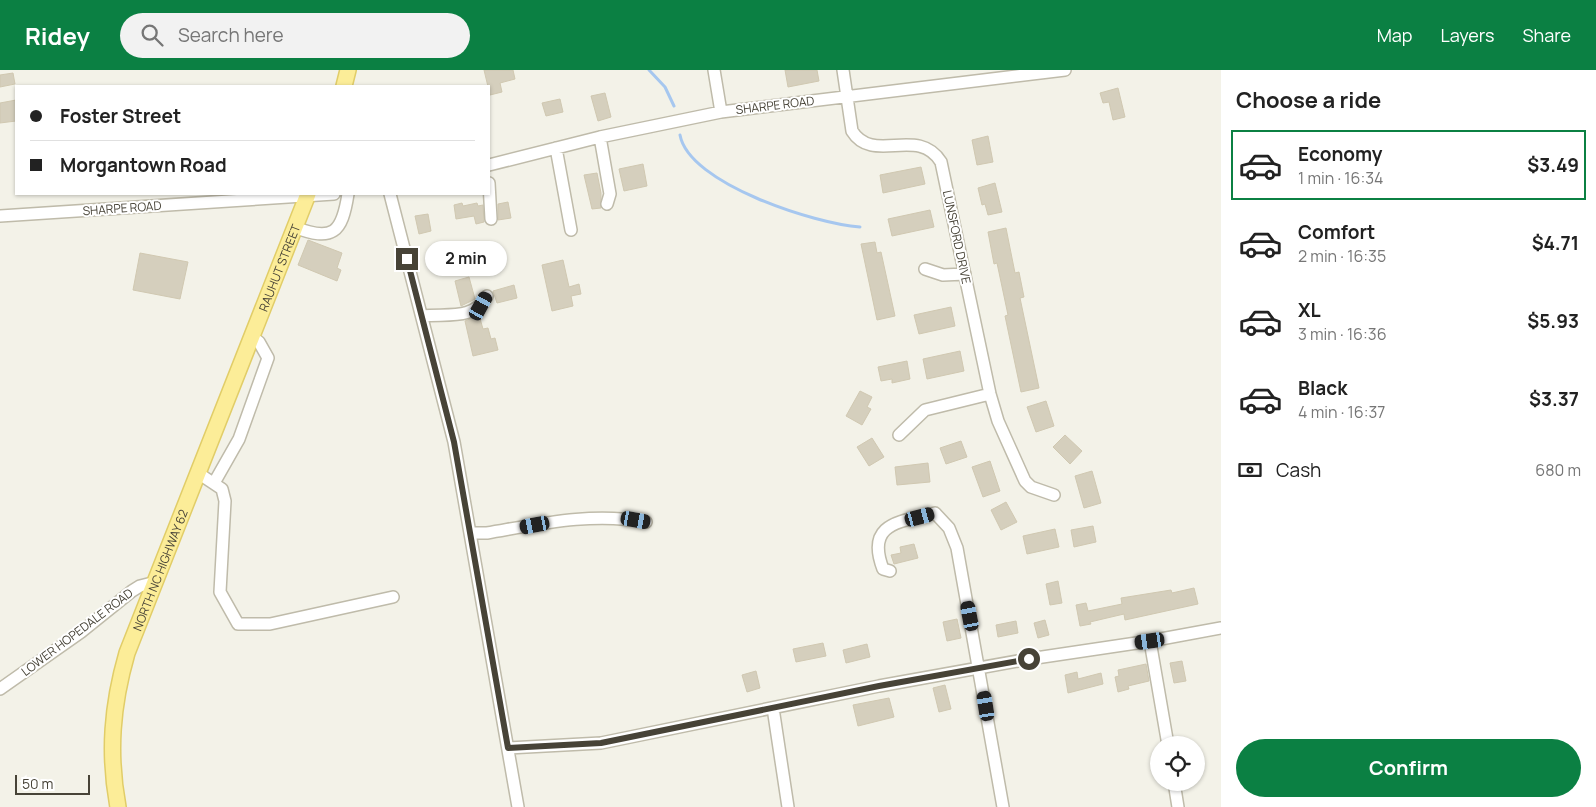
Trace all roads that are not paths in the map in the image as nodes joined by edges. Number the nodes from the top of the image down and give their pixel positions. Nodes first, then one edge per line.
1 (348, 70) edge
2 (714, 70) edge
3 (843, 70) edge
4 (1065, 70) edge
5 (344, 85) edge
6 (847, 96) junction
7 (721, 112) junction
8 (600, 137) junction
9 (556, 148) junction
10 (490, 165) edge
11 (307, 195) edge
12 (348, 195) edge
13 (390, 195) edge
14 (490, 195) edge
15 (607, 204) dead end
16 (0, 216) edge
17 (492, 220) dead end
18 (294, 228) junction
19 (571, 230) dead end
20 (925, 269) dead end
21 (965, 274) junction
22 (487, 296) dead end
23 (422, 316) junction
24 (250, 339) junction
25 (990, 394) junction
26 (899, 435) dead end
27 (198, 473) junction
28 (214, 484) junction
29 (1054, 495) dead end
30 (646, 522) dead end
31 (470, 533) junction
32 (890, 570) dead end
33 (156, 582) junction
34 (393, 597) dead end
35 (1221, 628) edge
36 (1150, 641) junction
37 (980, 668) junction
38 (0, 689) edge
39 (773, 708) junction
40 (1166, 736) edge
41 (508, 748) junction
42 (1175, 791) edge
43 (118, 807) edge
44 (518, 807) edge
45 (788, 807) edge
46 (1002, 807) edge
47 (1178, 807) edge

1 - 5 main road
2 - 7 street
3 - 6 street, LUNSFORD DRIVE
4 - 6 street, SHARPE ROAD
6 - 7 street, SHARPE ROAD
6 - 21 street, LUNSFORD DRIVE
7 - 8 street, SHARPE ROAD
8 - 9 street, SHARPE ROAD
8 - 15 street
9 - 10 street, SHARPE ROAD
9 - 19 street
11 - 16 street, SHARPE ROAD
11 - 18 main road, RAUHUT STREET
12 - 18 street
13 - 23 street
14 - 17 street
18 - 24 main road, RAUHUT STREET
20 - 21 street
21 - 25 street, LUNSFORD DRIVE
22 - 23 street
23 - 31 street
24 - 27 main road, NORTH NC HIGHWAY 62
24 - 28 street
25 - 26 street
25 - 29 street, LUNSFORD DRIVE
27 - 28 street
27 - 33 main road, NORTH NC HIGHWAY 62
28 - 34 street
30 - 31 street
31 - 41 street
32 - 37 street
33 - 38 street, LOWER HOPEDALE ROAD
33 - 43 main road, NORTH NC HIGHWAY 62
35 - 36 street
36 - 37 street
36 - 40 street
37 - 39 street
37 - 46 street
39 - 41 street
39 - 45 street
41 - 44 street
42 - 47 street

